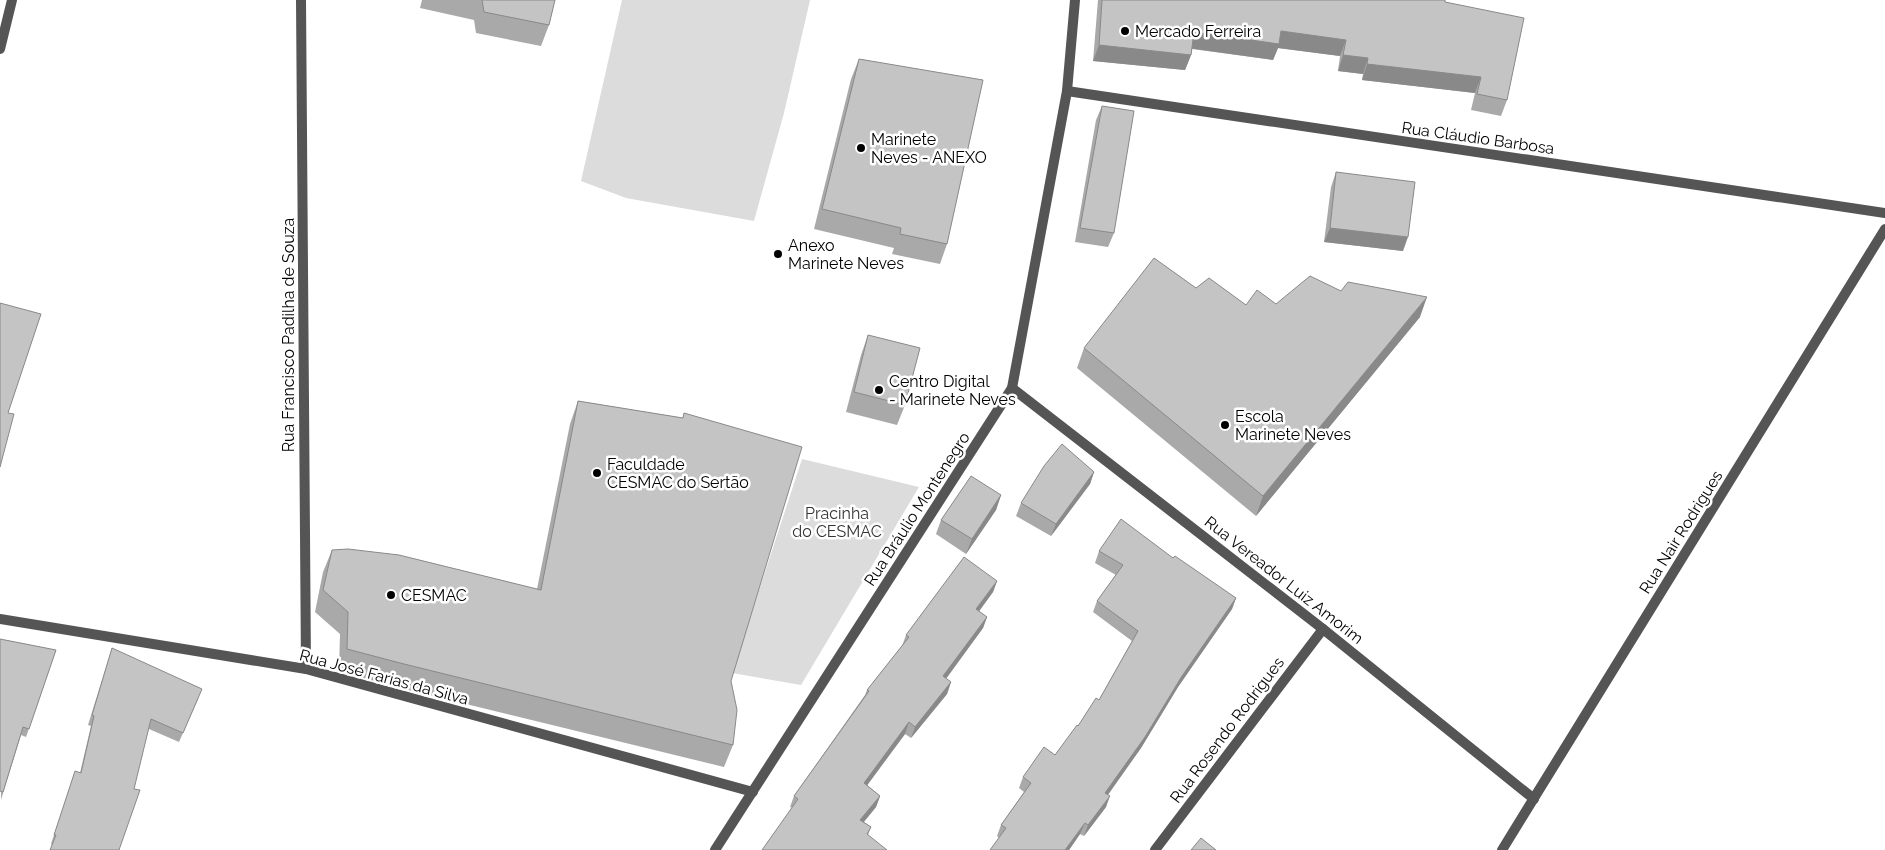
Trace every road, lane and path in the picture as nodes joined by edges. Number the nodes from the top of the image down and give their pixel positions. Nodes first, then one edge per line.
1 (12, 0) edge
2 (301, 0) edge
3 (1074, 0) edge
4 (0, 49) edge
5 (1067, 91) junction
6 (1885, 213) edge
7 (1885, 229) edge
8 (1012, 388) junction
9 (0, 619) edge
10 (1323, 629) junction
11 (306, 669) junction
12 (753, 792) junction
13 (1534, 799) junction
14 (715, 850) edge
15 (1155, 850) edge
16 (1502, 850) edge

1 - 4 street
2 - 11 street, Rua Francisco Padilha de Souza
3 - 5 street, Rua Bráulio Montenegro
5 - 6 street, Rua Cláudio Barbosa
5 - 8 street, Rua Bráulio Montenegro
7 - 13 street, Rua Nair Rodrigues
8 - 10 street, Rua Vereador Luiz Amorim
8 - 12 street, Rua Bráulio Montenegro
9 - 11 street, Rua José Farias da Silva
10 - 13 street, Rua Vereador Luiz Amorim
10 - 15 street, Rua Rosendo Rodrigues
11 - 12 street, Rua José Farias da Silva
12 - 14 street, Rua Bráulio Montenegro
13 - 16 street, Rua Nair Rodrigues

